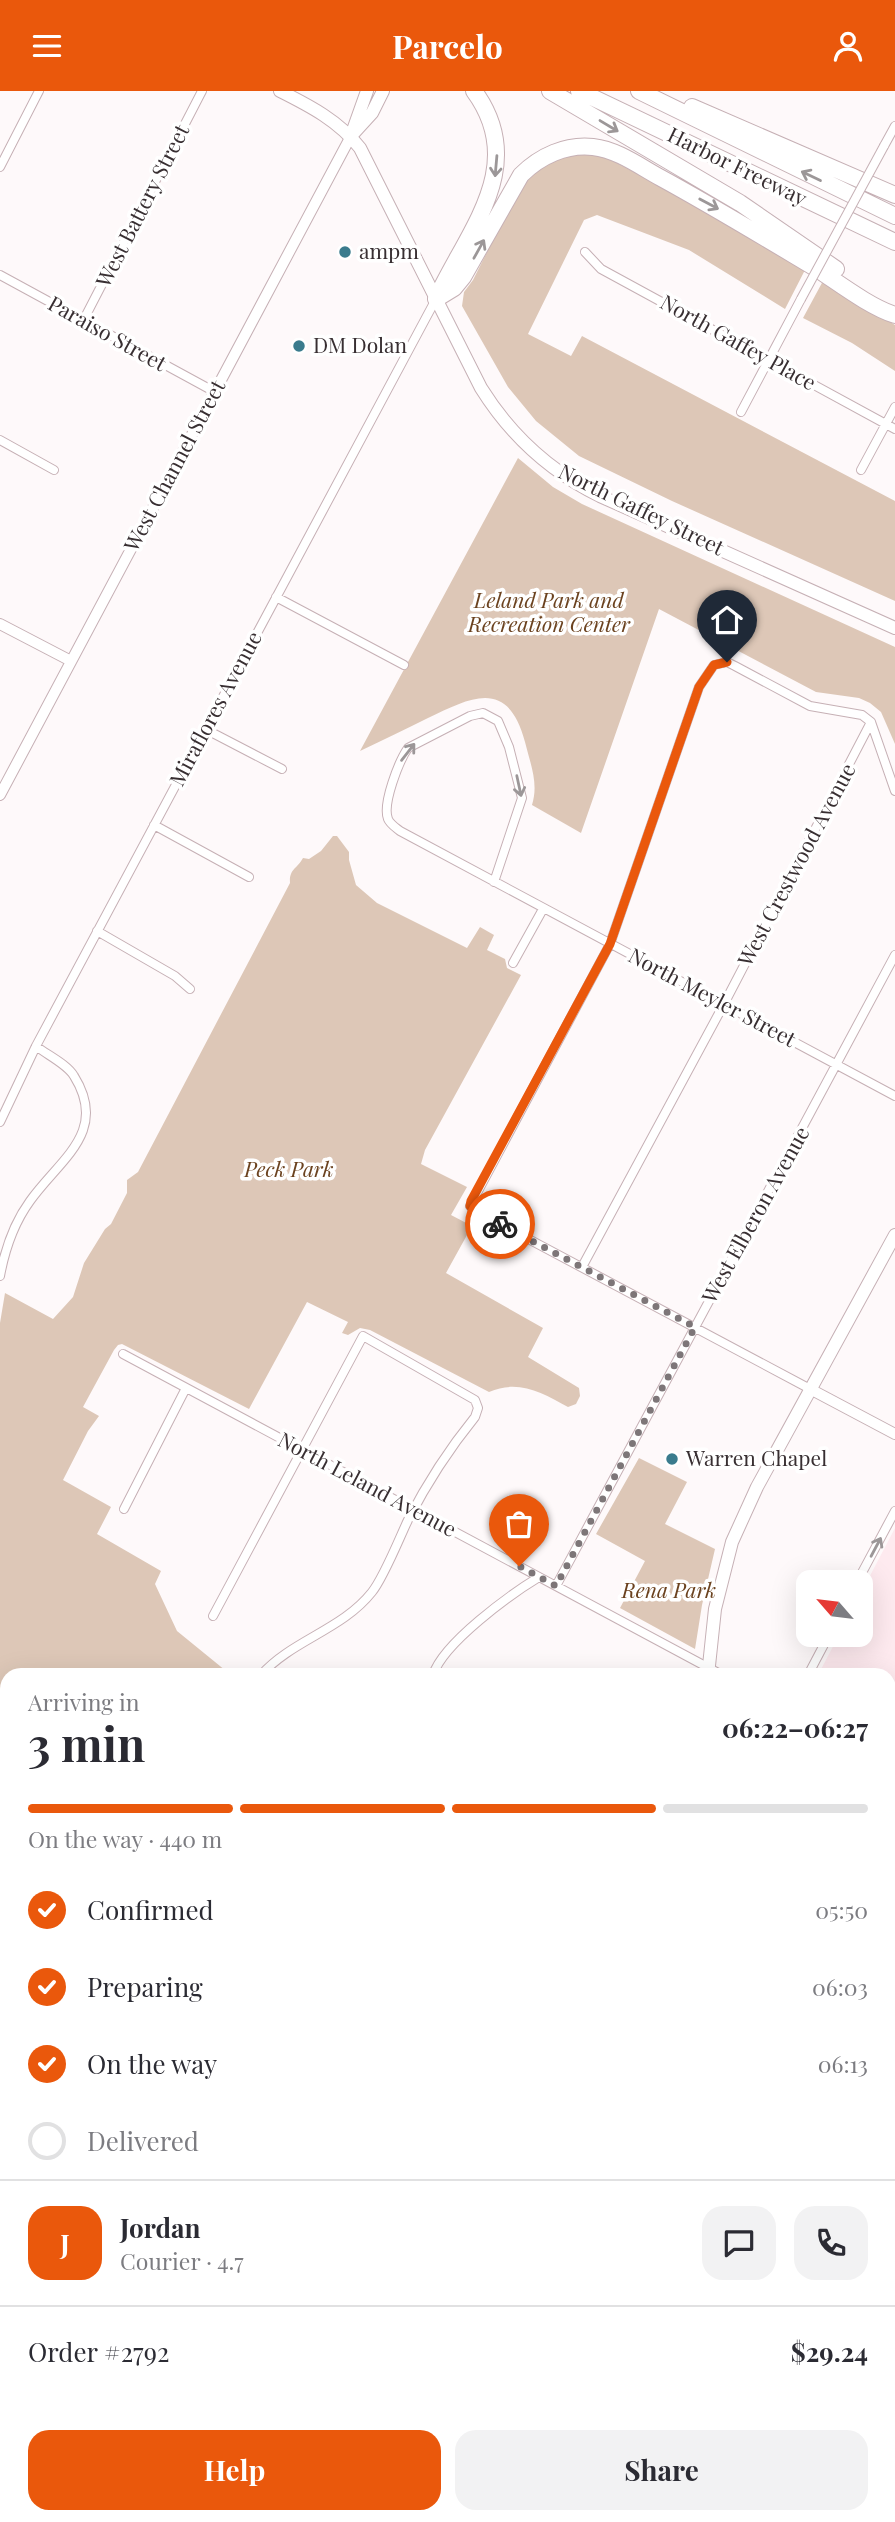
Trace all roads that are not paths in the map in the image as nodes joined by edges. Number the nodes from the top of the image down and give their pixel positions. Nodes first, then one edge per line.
1 (39, 91) edge
2 (202, 91) edge
3 (280, 91) edge
4 (367, 91) edge
5 (383, 91) edge
6 (474, 91) edge
7 (550, 91) edge
8 (579, 91) edge
9 (639, 91) edge
10 (647, 91) edge
11 (895, 126) edge
12 (351, 136) junction
13 (0, 167) edge
14 (895, 195) edge
15 (895, 216) edge
16 (895, 242) edge
17 (585, 252) dead end
18 (0, 275) edge
19 (436, 299) junction
20 (895, 313) edge
21 (83, 321) junction
22 (769, 360) junction
23 (215, 392) junction
24 (895, 407) edge
25 (741, 412) dead end
26 (886, 424) junction
27 (895, 429) edge
28 (0, 440) edge
29 (54, 470) dead end
30 (860, 470) dead end
31 (276, 597) junction
32 (0, 624) edge
33 (895, 628) edge
34 (71, 661) junction
35 (404, 665) dead end
36 (871, 722) junction
37 (205, 729) junction
38 (282, 769) dead end
39 (895, 791) edge
40 (0, 795) edge
41 (154, 825) junction
42 (249, 877) dead end
43 (494, 882) junction
44 (543, 909) junction
45 (97, 931) junction
46 (610, 944) junction
47 (895, 955) edge
48 (513, 963) dead end
49 (190, 989) dead end
50 (724, 1004) junction
51 (36, 1046) junction
52 (837, 1065) junction
53 (895, 1096) edge
54 (0, 1122) edge
55 (895, 1235) edge
56 (582, 1266) junction
57 (0, 1276) edge
58 (695, 1327) junction
59 (123, 1354) dead end
60 (186, 1388) junction
61 (812, 1390) junction
62 (895, 1434) edge
63 (301, 1450) junction
64 (124, 1509) dead end
65 (414, 1510) junction
66 (895, 1511) edge
67 (863, 1570) edge
68 (539, 1577) junction
69 (556, 1586) junction
70 (213, 1616) dead end
71 (822, 1647) edge
72 (269, 1668) edge
73 (437, 1668) edge
74 (704, 1668) edge
75 (709, 1668) edge
76 (811, 1668) edge

1 - 13 street
2 - 21 street, West Battery Street
3 - 12 main road, North Gaffey Street
4 - 12 main road, West Channel Street
5 - 12 main road, West Channel Street
6 -> 19 highway
7 -> 20 highway
8 - 16 highway, Harbor Freeway
15 -> 9 highway, Harbor Freeway
10 - 14 highway
11 - 22 street, bridge
12 - 19 main road, North Gaffey Street
12 - 23 street, West Channel Street
17 - 22 street, North Gaffey Place
18 - 21 street, Paraiso Street
19 -> 20 highway
19 - 31 street, Miraflores Avenue
19 - 33 main road, North Gaffey Street
21 - 23 street, Paraiso Street
22 - 25 street
22 - 26 street, North Gaffey Place
23 - 34 street, West Channel Street
24 - 26 street
26 - 27 street, North Gaffey Place
26 - 30 street
28 - 29 street
31 - 35 street
31 - 37 street, Miraflores Avenue
32 - 34 street
34 - 40 street, West Channel Street
36 - 39 street
36 - 46 street
36 - 50 street, West Crestwood Avenue
37 - 38 street
37 - 41 street, Miraflores Avenue
41 - 42 street
41 - 45 street, Miraflores Avenue
43 -> 43 street, North Meyler Street
43 - 44 street, North Meyler Street
44 - 46 street, North Meyler Street
44 - 48 street
45 - 49 street
45 - 51 street, Miraflores Avenue
46 - 50 street, North Meyler Street
46 - 56 street
47 - 52 street, West Elberon Avenue
50 - 52 street, North Meyler Street
50 - 56 street, West Crestwood Avenue
51 - 54 street, Miraflores Avenue
51 - 57 street
52 - 53 street, North Meyler Street
52 - 58 street, West Elberon Avenue
55 - 61 main road
56 - 58 street
58 - 61 street
58 - 69 street, West Elberon Avenue
59 - 60 street, North Leland Avenue
60 - 63 street, North Leland Avenue
60 - 64 street
61 - 62 street
61 - 75 main road
63 - 65 street, North Leland Avenue
63 - 65 street
63 - 70 street
65 - 68 street, North Leland Avenue
65 - 72 street
67 -> 66 street
68 - 69 street, North Leland Avenue
68 - 73 street
69 - 74 street, North Leland Avenue
71 - 76 street

